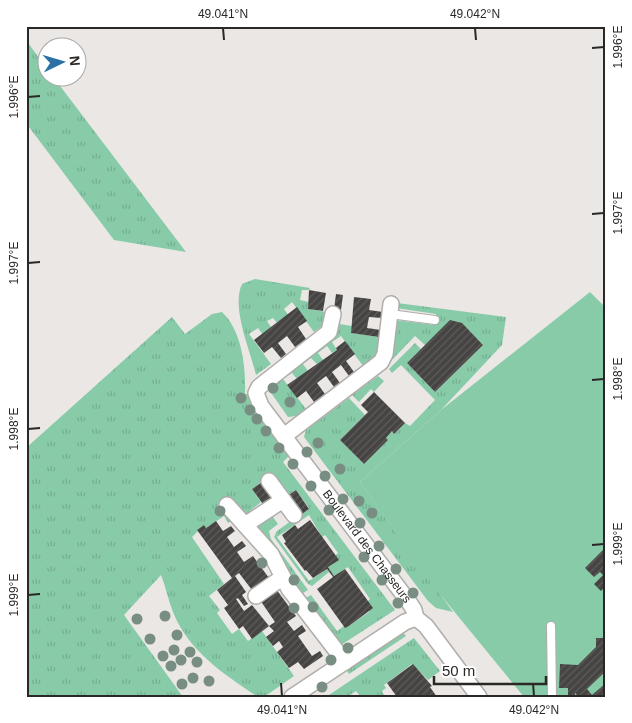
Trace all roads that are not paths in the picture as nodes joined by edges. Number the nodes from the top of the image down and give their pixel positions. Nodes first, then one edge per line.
1 (391, 309) joint
2 (334, 314) dead end
3 (435, 320) dead end
4 (284, 436) junction
5 (269, 481) dead end
6 (283, 500) junction
7 (227, 505) dead end
8 (294, 516) dead end
9 (245, 525) junction
10 (283, 577) junction
11 (256, 596) dead end
12 (416, 618) junction
13 (551, 626) dead end
14 (344, 662) junction
15 (292, 697) edge
16 (480, 697) edge
17 (552, 697) edge

1 - 3 lane
1 - 4 street
2 - 4 street, Boulevard des Chasseurs
4 - 12 street, Boulevard des Chasseurs
5 - 6 street
6 - 8 street
6 - 9 street
7 - 9 street
9 - 10 street
10 - 11 street
10 - 14 street
12 - 14 street
12 - 16 street, Boulevard des Chasseurs
13 - 17 lane
14 - 15 street

